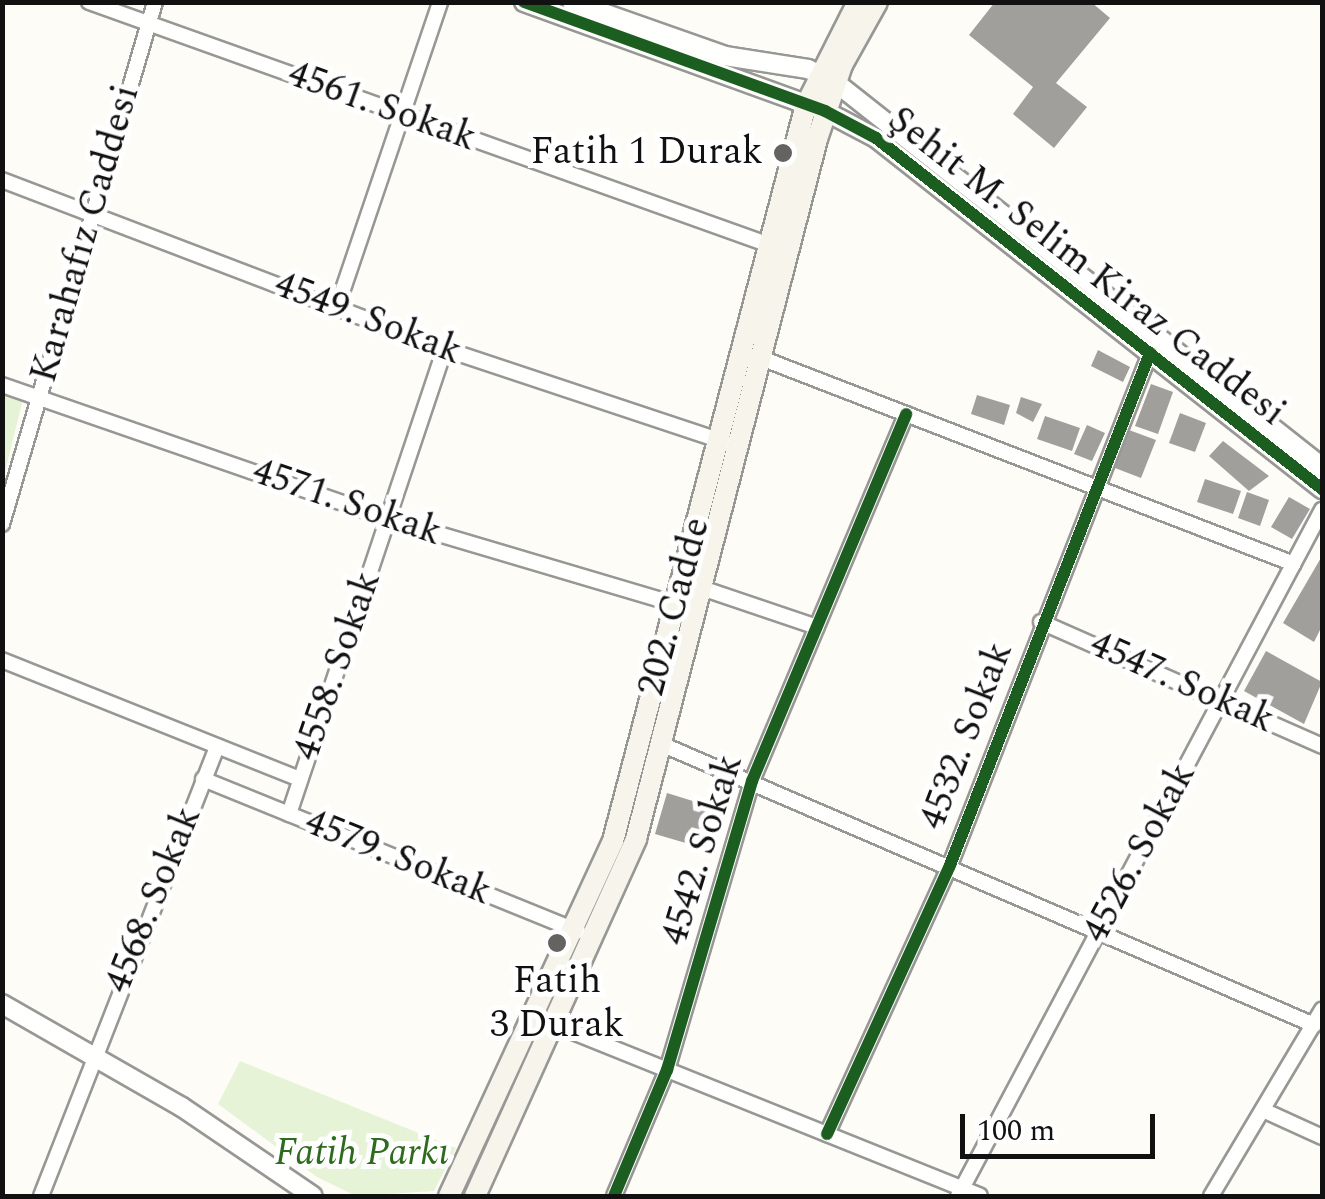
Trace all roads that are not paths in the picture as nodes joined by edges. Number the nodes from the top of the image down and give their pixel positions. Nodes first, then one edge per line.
1 (89, 2) edge
2 (155, 2) edge
3 (440, 2) edge
4 (524, 2) edge
5 (572, 2) edge
6 (858, 2) edge
7 (877, 2) edge
8 (149, 23) junction
9 (826, 77) junction
10 (815, 108) junction
11 (402, 114) junction
12 (2, 180) edge
13 (89, 212) junction
14 (779, 249) junction
15 (337, 307) junction
16 (446, 348) junction
17 (1150, 353) junction
18 (761, 358) junction
19 (2, 385) edge
20 (38, 397) junction
21 (906, 414) junction
22 (728, 443) junction
23 (1321, 461) edge
24 (1095, 487) junction
25 (1322, 490) edge
26 (1322, 510) edge
27 (388, 519) junction
28 (2, 524) edge
29 (1294, 564) junction
30 (702, 588) junction
31 (686, 607) junction
32 (1041, 622) junction
33 (816, 627) junction
34 (2, 660) edge
35 (1223, 696) junction
36 (661, 744) junction
37 (216, 746) junction
38 (1322, 746) edge
39 (300, 778) junction
40 (203, 779) junction
41 (752, 782) junction
42 (288, 814) junction
43 (950, 865) junction
44 (1100, 929) junction
45 (584, 933) junction
46 (2, 1004) edge
47 (1322, 1010) edge
48 (553, 1024) junction
49 (1314, 1025) junction
50 (90, 1054) junction
51 (667, 1070) junction
52 (1263, 1110) junction
53 (827, 1134) junction
54 (1322, 1137) edge
55 (960, 1192) edge
56 (314, 1195) edge
57 (41, 1196) edge
58 (450, 1196) edge
59 (474, 1196) edge
60 (614, 1196) edge
61 (980, 1196) edge
62 (1211, 1196) edge

1 - 8 street, 4561. Sokak
2 - 8 street, Karahafız Caddesi
3 - 11 street
4 - 10 street, Şehit M. Selim Kiraz Caddesi
5 - 9 street
6 - 9 main road, 202. Cadde
7 - 9 main road, 202. Cadde
8 - 11 street, 4561. Sokak
8 - 13 street, Karahafız Caddesi
9 - 10 main road, 202. Cadde
9 - 23 street, Şehit M. Selim Kiraz Caddesi
10 - 14 main road, 202. Cadde
10 - 17 street, Şehit M. Selim Kiraz Caddesi
11 - 14 street, 4561. Sokak
11 - 15 street
12 - 13 street, 4549. Sokak
13 - 15 street, 4549. Sokak
13 - 20 street, Karahafız Caddesi
14 - 18 main road, 202. Cadde
14 - 22 main road, 202. Cadde
15 - 16 street, 4549. Sokak
16 - 22 street, 4549. Sokak
16 - 27 street, 4558. Sokak
17 - 24 street, 4532. Sokak
17 - 25 street, Şehit M. Selim Kiraz Caddesi
18 - 21 street
18 - 22 main road, 202. Cadde
19 - 20 street, 4571. Sokak
20 - 27 street, 4571. Sokak
20 - 28 street, Karahafız Caddesi
21 - 24 street
21 - 33 street, 4542. Sokak
22 - 30 main road, 202. Cadde
22 - 31 main road, 202. Cadde
24 - 29 street
24 - 32 street, 4532. Sokak
26 - 29 street, 4526. Sokak
27 - 31 street, 4571. Sokak
27 - 39 street, 4558. Sokak
29 - 35 street, 4526. Sokak
30 - 31 main road, 202. Cadde
30 - 33 street
31 - 36 main road, 202. Cadde
31 - 45 main road, 202. Cadde
32 - 35 street, 4547. Sokak
32 - 43 street, 4532. Sokak
33 - 41 street, 4542. Sokak
34 - 37 street, 4579. Sokak
35 - 38 street, 4547. Sokak
35 - 44 street, 4526. Sokak
36 - 41 street
36 - 45 main road, 202. Cadde
37 - 39 street, 4579. Sokak
37 - 40 street, 4568. Sokak
39 - 42 street, 4558. Sokak
40 - 42 street, 4579. Sokak
40 - 50 street, 4568. Sokak
41 - 43 street
41 - 51 street, 4542. Sokak
42 - 45 street, 4579. Sokak
43 - 44 street
43 - 53 street, 4532. Sokak
44 - 49 street
44 - 55 street, 4526. Sokak
45 - 48 main road, 202. Cadde
45 - 58 main road, 202. Cadde
46 - 50 street
47 - 49 street
48 - 51 street
48 - 59 main road, 202. Cadde
49 - 52 street
50 - 56 street
50 - 57 street, 4568. Sokak
51 - 53 street
51 - 60 street, 4542. Sokak
52 - 54 street
52 - 62 street
53 - 55 street
55 - 61 street

